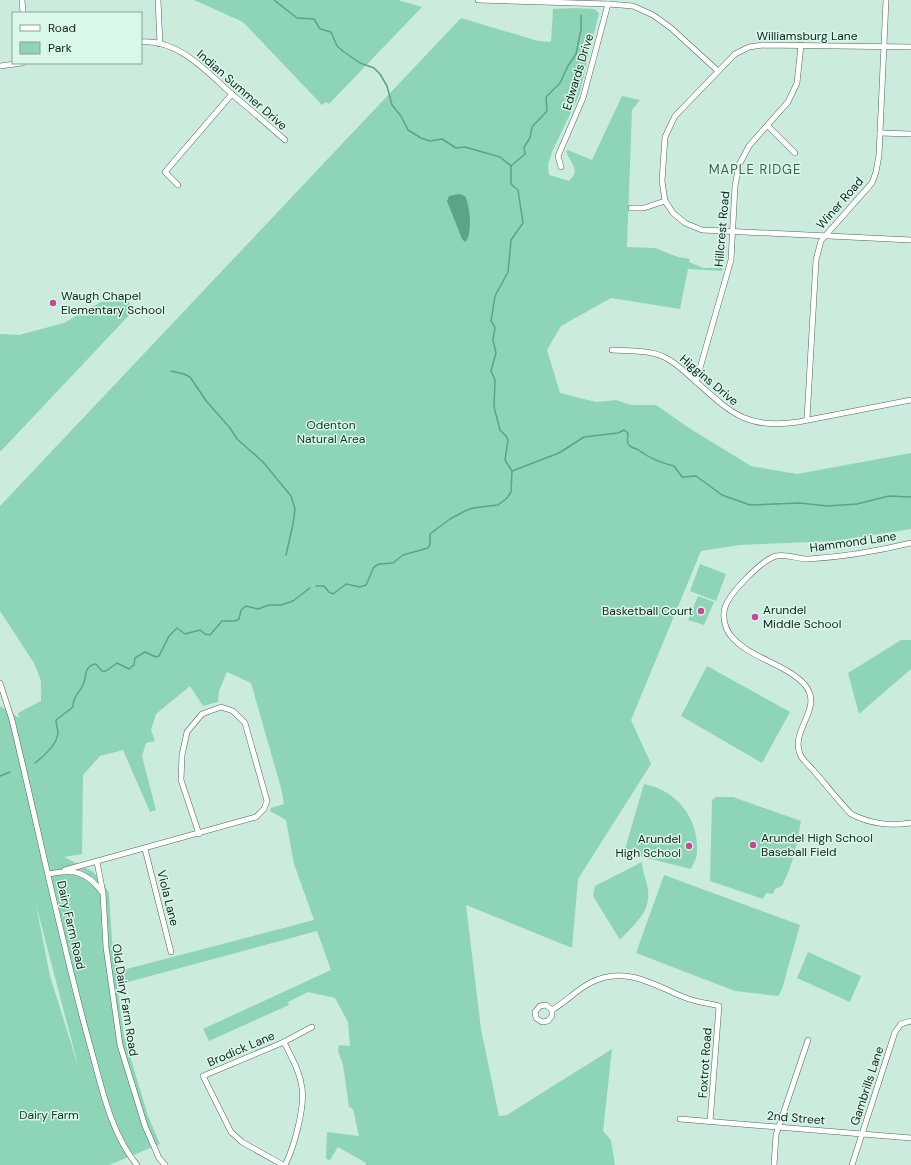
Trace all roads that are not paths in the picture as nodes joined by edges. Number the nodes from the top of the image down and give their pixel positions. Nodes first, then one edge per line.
1 (22, 0) edge
2 (158, 0) edge
3 (478, 0) edge
4 (886, 0) edge
5 (608, 4) junction
6 (23, 12) edge
7 (142, 42) edge
8 (160, 44) junction
9 (801, 45) junction
10 (885, 47) junction
11 (911, 48) edge
12 (15, 64) edge
13 (0, 66) edge
14 (718, 71) junction
15 (232, 94) junction
16 (768, 126) junction
17 (880, 132) junction
18 (911, 134) edge
19 (285, 140) dead end
20 (795, 153) dead end
21 (560, 167) dead end
22 (178, 185) dead end
23 (665, 201) junction
24 (631, 208) dead end
25 (733, 231) junction
26 (825, 236) junction
27 (911, 240) edge
28 (612, 350) dead end
29 (696, 382) junction
30 (911, 400) edge
31 (807, 419) junction
32 (911, 543) edge
33 (0, 683) edge
34 (911, 823) edge
35 (199, 834) junction
36 (145, 849) junction
37 (97, 862) junction
38 (65, 870) junction
39 (49, 874) junction
40 (103, 893) junction
41 (171, 952) dead end
42 (552, 1010) dead end
43 (911, 1021) edge
44 (312, 1027) dead end
45 (808, 1040) dead end
46 (284, 1042) junction
47 (680, 1119) dead end
48 (710, 1122) junction
49 (779, 1127) junction
50 (862, 1134) junction
51 (911, 1138) edge
52 (137, 1165) edge
53 (165, 1165) edge
54 (284, 1165) edge
55 (774, 1165) edge
56 (852, 1165) edge

1 - 6 street
2 - 8 street
3 - 5 street
4 - 10 street, Winer Road
5 - 14 street
5 - 21 street, Edwards Drive
7 - 8 street, Indian Summer Drive
8 - 15 street, Indian Summer Drive
9 - 10 street, Williamsburg Lane
9 - 14 street, Williamsburg Lane
9 - 16 street, Hillcrest Road
10 - 11 street, Williamsburg Lane
10 - 17 street, Winer Road
12 - 13 street
14 - 23 street, Williamsburg Lane
15 - 19 street, Indian Summer Drive
15 - 22 street
16 - 20 street
16 - 25 street, Hillcrest Road
17 - 18 street
17 - 26 street, Winer Road
23 - 24 street
23 - 25 street
25 - 26 street
25 - 29 street, Hillcrest Road
26 - 27 street
26 - 31 street, Winer Road
28 - 29 street, Higgins Drive
29 - 31 street, Higgins Drive
30 - 31 street, Higgins Drive
32 - 34 street, Hammond Lane
33 - 39 street, Dairy Farm Road
35 - 35 street
35 - 36 street
36 - 37 street
36 - 41 street, Viola Lane
37 - 38 street
37 - 40 street, Old Dairy Farm Road
38 - 39 street
38 - 40 street
39 - 52 street, Dairy Farm Road
40 - 53 street, Old Dairy Farm Road
42 - 48 street, Foxtrot Road
43 - 50 street, Gambrills Lane
44 - 46 street, Brodick Lane
45 - 49 street
46 - 54 street
46 - 54 street, Brodick Lane
47 - 48 street, 2nd Street
48 - 49 street, 2nd Street
49 - 50 street, 2nd Street
49 - 55 street
50 - 51 street, 2nd Street
50 - 56 street, Gambrills Lane

